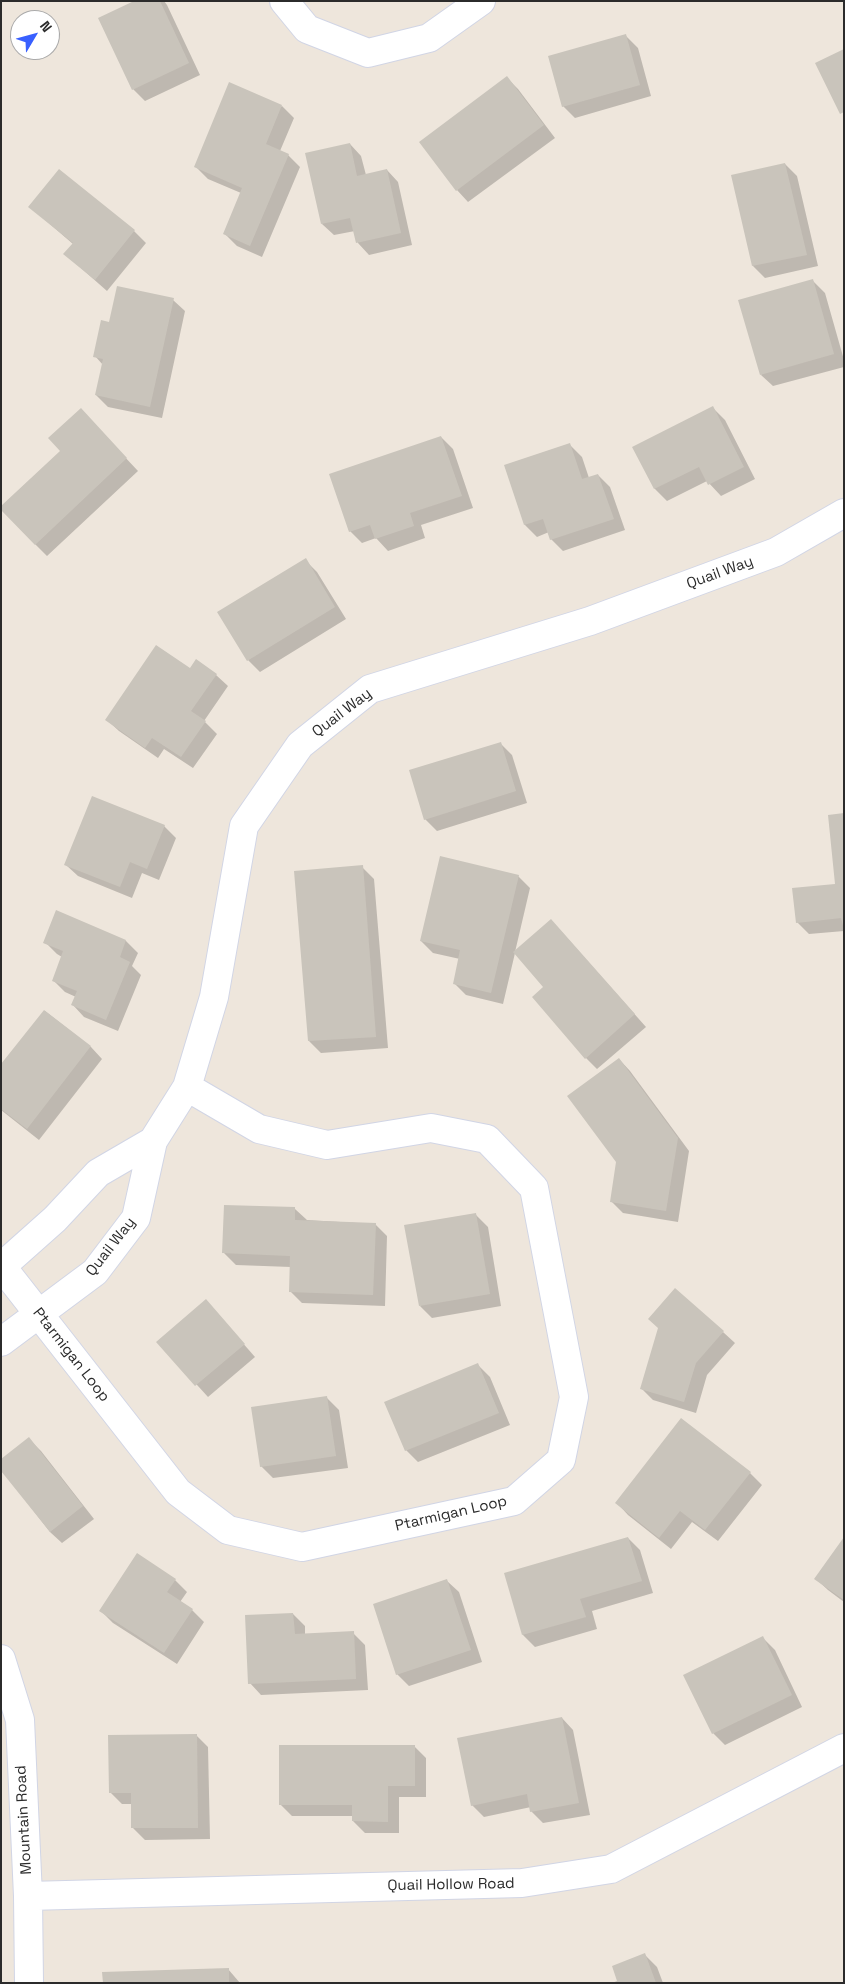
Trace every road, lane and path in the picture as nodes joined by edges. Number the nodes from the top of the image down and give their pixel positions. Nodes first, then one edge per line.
1 (284, 1) edge
2 (481, 1) edge
3 (844, 513) edge
4 (187, 1087) junction
5 (153, 1141) junction
6 (2, 1267) edge
7 (39, 1314) junction
8 (1, 1342) edge
9 (1, 1659) edge
10 (844, 1748) edge
11 (28, 1896) junction
12 (29, 1983) edge

1 - 2 street
3 - 4 street, Quail Way
4 - 5 street, Quail Way
4 - 7 street, Ptarmigan Loop
5 - 6 street, Quail Way
5 - 7 street, Quail Way
6 - 7 street, Ptarmigan Loop
7 - 8 street, Quail Way
9 - 11 street, Mountain Road
10 - 11 street, Quail Hollow Road
11 - 12 street, Mountain Road

